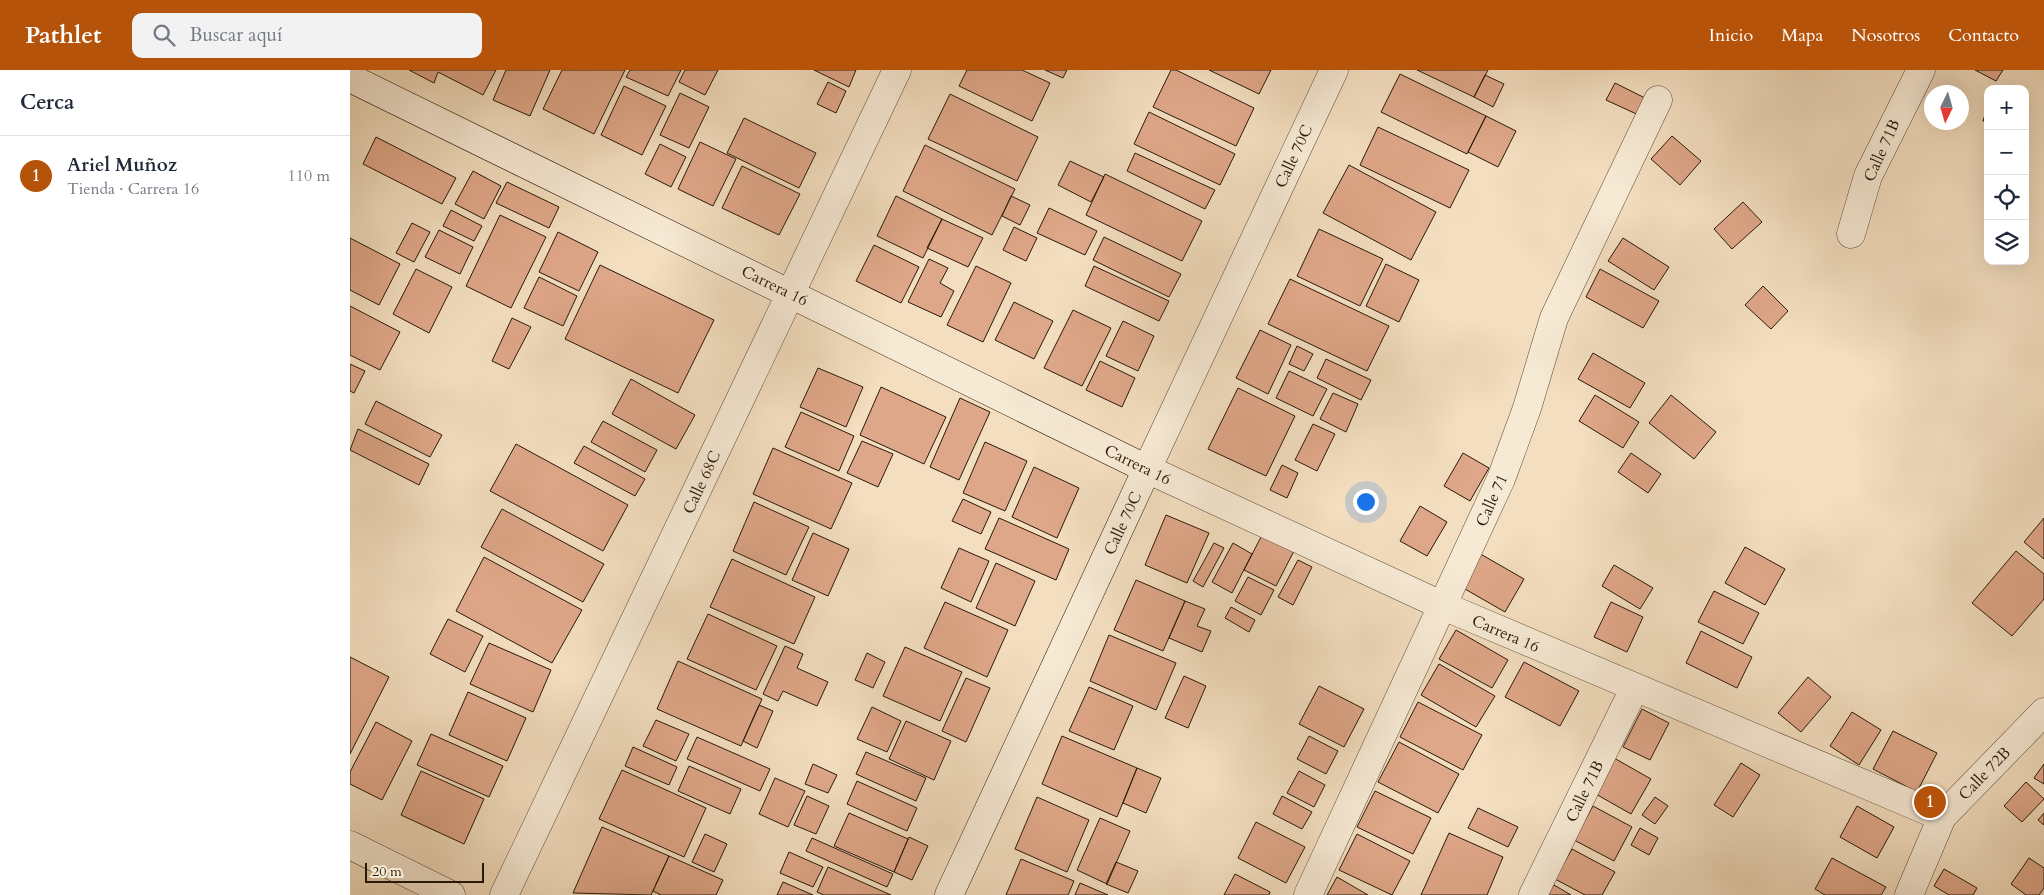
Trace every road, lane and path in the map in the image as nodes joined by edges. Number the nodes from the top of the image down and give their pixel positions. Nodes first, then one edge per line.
1 (897, 70) edge
2 (1334, 70) edge
3 (1921, 70) edge
4 (350, 78) edge
5 (1658, 100) dead end
6 (1851, 234) dead end
7 (791, 293) junction
8 (1147, 469) junction
9 (1441, 605) junction
10 (1635, 687) junction
11 (2044, 712) edge
12 (1942, 816) junction
13 (350, 845) edge
14 (451, 895) edge
15 (504, 895) edge
16 (949, 895) edge
17 (1308, 895) edge
18 (1533, 895) edge
19 (1909, 895) edge

1 - 7 street, Calle 68C
2 - 8 street, Calle 70C
3 - 6 street, Calle 71B
4 - 7 street, Carrera 16
5 - 9 street, Calle 71
7 - 8 street, Carrera 16
7 - 15 street, Calle 68C
8 - 9 street, Carrera 16
8 - 16 street, Calle 70C
9 - 10 street, Carrera 16
9 - 17 street, Calle 71
10 - 12 street, Carrera 16
10 - 18 street, Calle 71B
11 - 12 street, Calle 72B
12 - 19 street, Calle 72B
13 - 14 street

